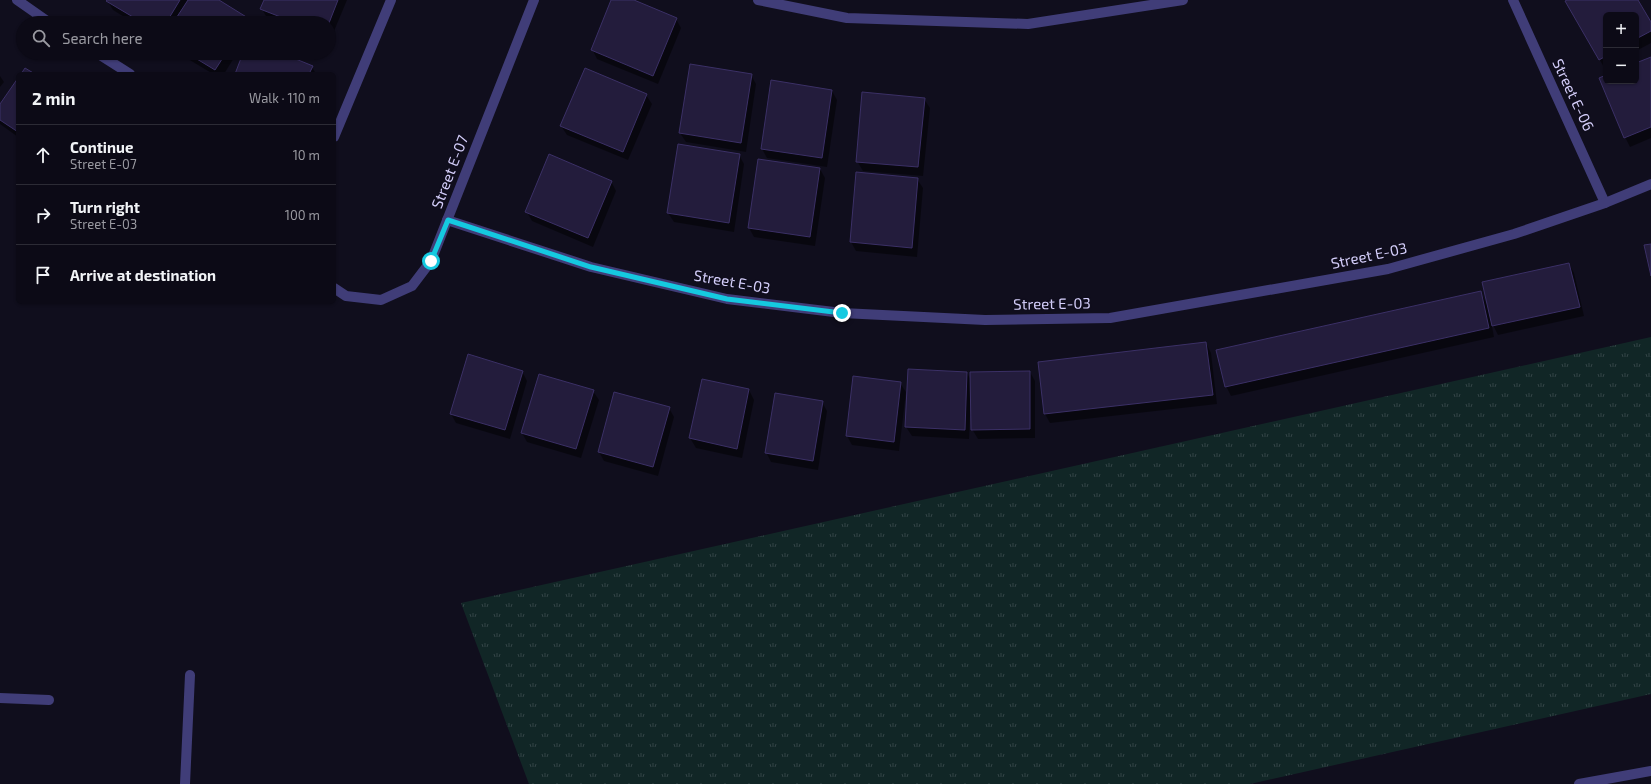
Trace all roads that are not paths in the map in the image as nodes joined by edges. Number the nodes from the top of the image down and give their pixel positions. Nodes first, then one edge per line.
1 (17, 0) edge
2 (391, 0) edge
3 (534, 0) edge
4 (758, 0) edge
5 (1183, 0) edge
6 (1513, 0) edge
7 (40, 16) edge
8 (108, 60) edge
9 (127, 72) edge
10 (336, 132) edge
11 (1651, 184) edge
12 (1606, 203) junction
13 (448, 220) junction
14 (336, 289) edge
15 (190, 675) dead end
16 (0, 698) edge
17 (49, 700) dead end
18 (1651, 771) edge
19 (185, 784) edge
20 (1579, 784) edge

1 - 7 street
2 - 10 street
3 - 13 street, Street E-07
4 - 5 street
6 - 12 street, Street E-06
8 - 9 street
11 - 12 street, Street E-03
12 - 13 street, Street E-03
13 - 14 street, Street E-07
15 - 19 street
16 - 17 street
18 - 20 street

